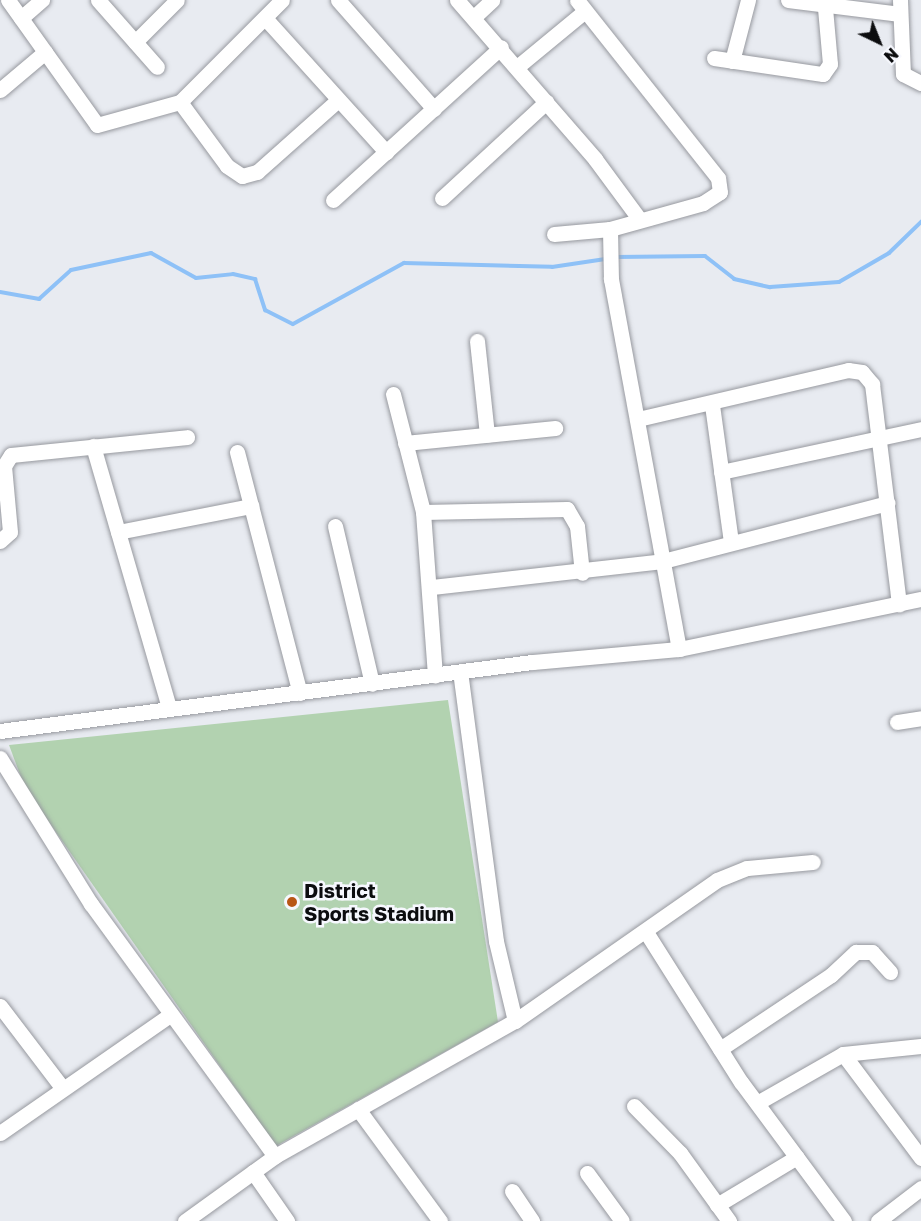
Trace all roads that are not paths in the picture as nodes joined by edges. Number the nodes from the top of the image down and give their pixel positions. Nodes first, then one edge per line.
1 (8, 0) edge
2 (42, 0) edge
3 (98, 0) edge
4 (177, 0) edge
5 (282, 0) edge
6 (339, 0) edge
7 (457, 0) edge
8 (492, 0) edge
9 (748, 0) edge
10 (788, 0) edge
11 (581, 5) edge
12 (900, 7) edge
13 (825, 8) junction
14 (474, 17) junction
15 (21, 18) junction
16 (265, 18) junction
17 (135, 42) junction
18 (501, 47) junction
19 (45, 52) junction
20 (714, 58) dead end
21 (732, 61) junction
22 (157, 67) dead end
23 (517, 67) junction
24 (921, 83) edge
25 (0, 90) edge
26 (337, 101) junction
27 (180, 102) junction
28 (546, 102) junction
29 (434, 109) junction
30 (386, 152) junction
31 (442, 198) dead end
32 (333, 200) dead end
33 (640, 220) junction
34 (610, 229) junction
35 (554, 234) dead end
36 (477, 341) dead end
37 (393, 394) dead end
38 (712, 405) junction
39 (638, 419) junction
40 (555, 428) dead end
41 (921, 429) edge
42 (487, 434) junction
43 (187, 437) dead end
44 (879, 438) junction
45 (405, 443) junction
46 (93, 446) junction
47 (237, 452) dead end
48 (721, 472) junction
49 (888, 503) junction
50 (251, 506) junction
51 (423, 512) junction
52 (334, 526) dead end
53 (118, 532) junction
54 (0, 541) edge
55 (731, 542) junction
56 (663, 561) junction
57 (582, 573) junction
58 (432, 587) junction
59 (921, 599) edge
60 (899, 604) junction
61 (679, 649) junction
62 (460, 672) junction
63 (435, 676) junction
64 (372, 684) junction
65 (300, 693) junction
66 (169, 707) junction
67 (921, 718) edge
68 (897, 722) dead end
69 (0, 731) edge
70 (0, 758) edge
71 (813, 862) dead end
72 (646, 932) junction
73 (890, 972) dead end
74 (0, 1006) edge
75 (171, 1014) junction
76 (515, 1021) junction
77 (921, 1046) edge
78 (720, 1049) junction
79 (843, 1054) junction
80 (61, 1086) junction
81 (757, 1103) junction
82 (634, 1106) dead end
83 (358, 1109) junction
84 (0, 1133) edge
85 (275, 1156) junction
86 (797, 1157) junction
87 (921, 1158) edge
88 (253, 1172) junction
89 (587, 1173) dead end
90 (921, 1188) edge
91 (512, 1191) dead end
92 (717, 1204) junction
93 (185, 1221) edge
94 (287, 1221) edge
95 (440, 1221) edge
96 (532, 1221) edge
97 (621, 1221) edge
98 (729, 1221) edge
99 (844, 1221) edge
100 (878, 1221) edge

1 - 15 street
2 - 15 street
3 - 17 street
4 - 17 street
5 - 16 street
6 - 29 street
7 - 14 street
8 - 14 street
9 - 21 street
10 - 13 street
11 - 23 street
11 - 33 street
12 - 13 street
12 - 24 street
13 - 21 street
14 - 18 street
15 - 19 street
16 - 26 street
16 - 27 street
17 - 22 street
18 - 23 street
18 - 29 street
19 - 25 street
19 - 27 street
20 - 21 street
23 - 28 street
26 - 27 street
26 - 30 street
28 - 31 street
28 - 33 street
29 - 30 street
30 - 32 street
33 - 34 street
34 - 35 street
34 - 39 street
36 - 42 street
37 - 45 street
38 - 39 street
38 - 44 street
38 - 48 street
39 - 56 street
40 - 42 street
41 - 44 street
42 - 45 street
43 - 46 street
44 - 48 street
44 - 49 street
45 - 51 street
46 - 53 street
46 - 54 street
47 - 50 street
48 - 55 street
49 - 55 street
49 - 60 street
50 - 53 street
50 - 65 street
51 - 57 street
51 - 58 street
52 - 64 street
53 - 66 street
55 - 56 street
56 - 57 street
56 - 61 street
57 - 58 street
58 - 63 street
59 - 60 street
60 - 61 street
61 - 62 street
62 - 63 street
62 - 76 street
63 - 64 street
64 - 65 street
65 - 66 street
66 - 69 street
67 - 68 street
70 - 75 street
71 - 72 street
72 - 76 street
72 - 78 street
73 - 78 street
74 - 80 street
75 - 80 street
75 - 85 street
76 - 83 street
77 - 79 street
78 - 81 street
79 - 81 street
79 - 87 street
80 - 84 street
81 - 86 street
82 - 92 street
83 - 85 street
83 - 95 street
85 - 88 street
86 - 92 street
86 - 99 street
88 - 93 street
88 - 94 street
89 - 97 street
90 - 100 street
91 - 96 street
92 - 98 street

